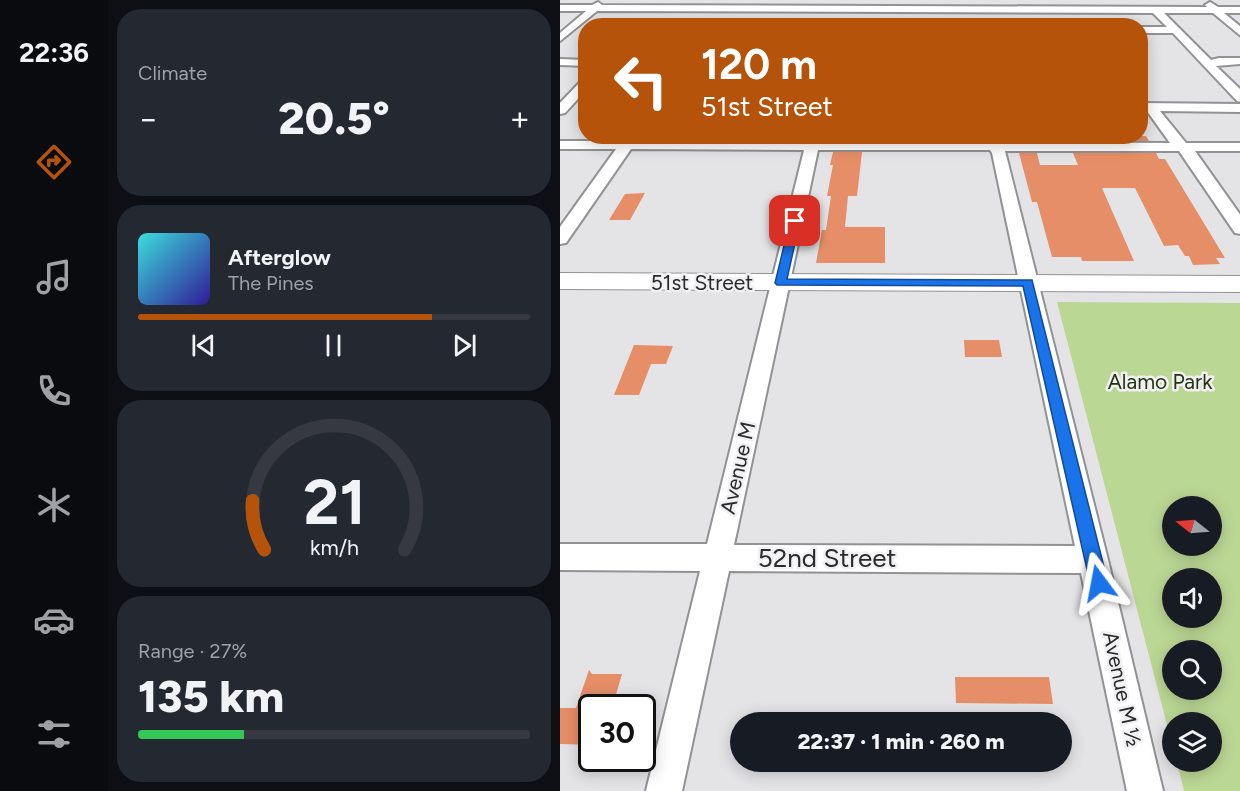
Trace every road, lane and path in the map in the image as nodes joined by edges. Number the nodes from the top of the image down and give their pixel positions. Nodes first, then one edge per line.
1 (604, 0) edge
2 (663, 0) edge
3 (1205, 0) edge
4 (560, 8) edge
5 (594, 8) junction
6 (655, 9) junction
7 (717, 9) edge
8 (776, 9) junction
9 (903, 9) edge
10 (1155, 9) junction
11 (1088, 10) edge
12 (1215, 10) junction
13 (1241, 10) edge
14 (583, 18) edge
15 (646, 18) edge
16 (772, 18) edge
17 (578, 22) edge
18 (1148, 30) edge
19 (1175, 30) junction
20 (1241, 33) edge
21 (560, 38) edge
22 (560, 62) edge
23 (1241, 62) edge
24 (578, 63) edge
25 (1208, 65) junction
26 (1241, 68) edge
27 (578, 91) edge
28 (1241, 98) edge
29 (1148, 107) edge
30 (1241, 108) edge
31 (1148, 109) edge
32 (560, 110) edge
33 (578, 144) edge
34 (628, 144) edge
35 (788, 144) edge
36 (856, 144) edge
37 (991, 144) edge
38 (1104, 144) edge
39 (560, 145) edge
40 (812, 145) junction
41 (1182, 146) junction
42 (1241, 147) edge
43 (1241, 229) edge
44 (560, 239) edge
45 (560, 281) edge
46 (781, 283) junction
47 (1028, 283) junction
48 (1241, 284) edge
49 (560, 557) edge
50 (717, 558) junction
51 (1094, 560) junction
52 (664, 791) edge
53 (1145, 791) edge

1 - 5 street
2 - 6 street
3 - 12 street
4 - 5 street
5 - 6 street
5 - 14 street
6 - 7 street
6 - 15 street
7 - 8 street
8 - 9 street
8 - 16 street
9 - 11 street
10 - 11 street
10 - 12 street
10 - 19 street
12 - 13 street
12 - 20 street
17 - 21 street
18 - 19 street
19 - 25 street
22 - 24 street
23 - 25 street
25 - 26 street
25 - 28 street
27 - 32 street
29 - 30 street
31 - 41 street
33 - 39 street
34 - 44 street
35 - 40 street
36 - 40 street
37 - 47 street, Avenue M ½
38 - 41 street
40 - 46 street, Avenue M
41 - 42 street
41 - 43 street
45 - 46 street, 51st Street
46 - 47 street, 51st Street
46 - 50 street, Avenue M
47 - 48 street, 51st Street
47 - 51 street, Avenue M ½
49 - 50 street, 52nd Street
50 - 51 street, 52nd Street
50 - 52 street, Avenue M
51 - 53 street, Avenue M ½

